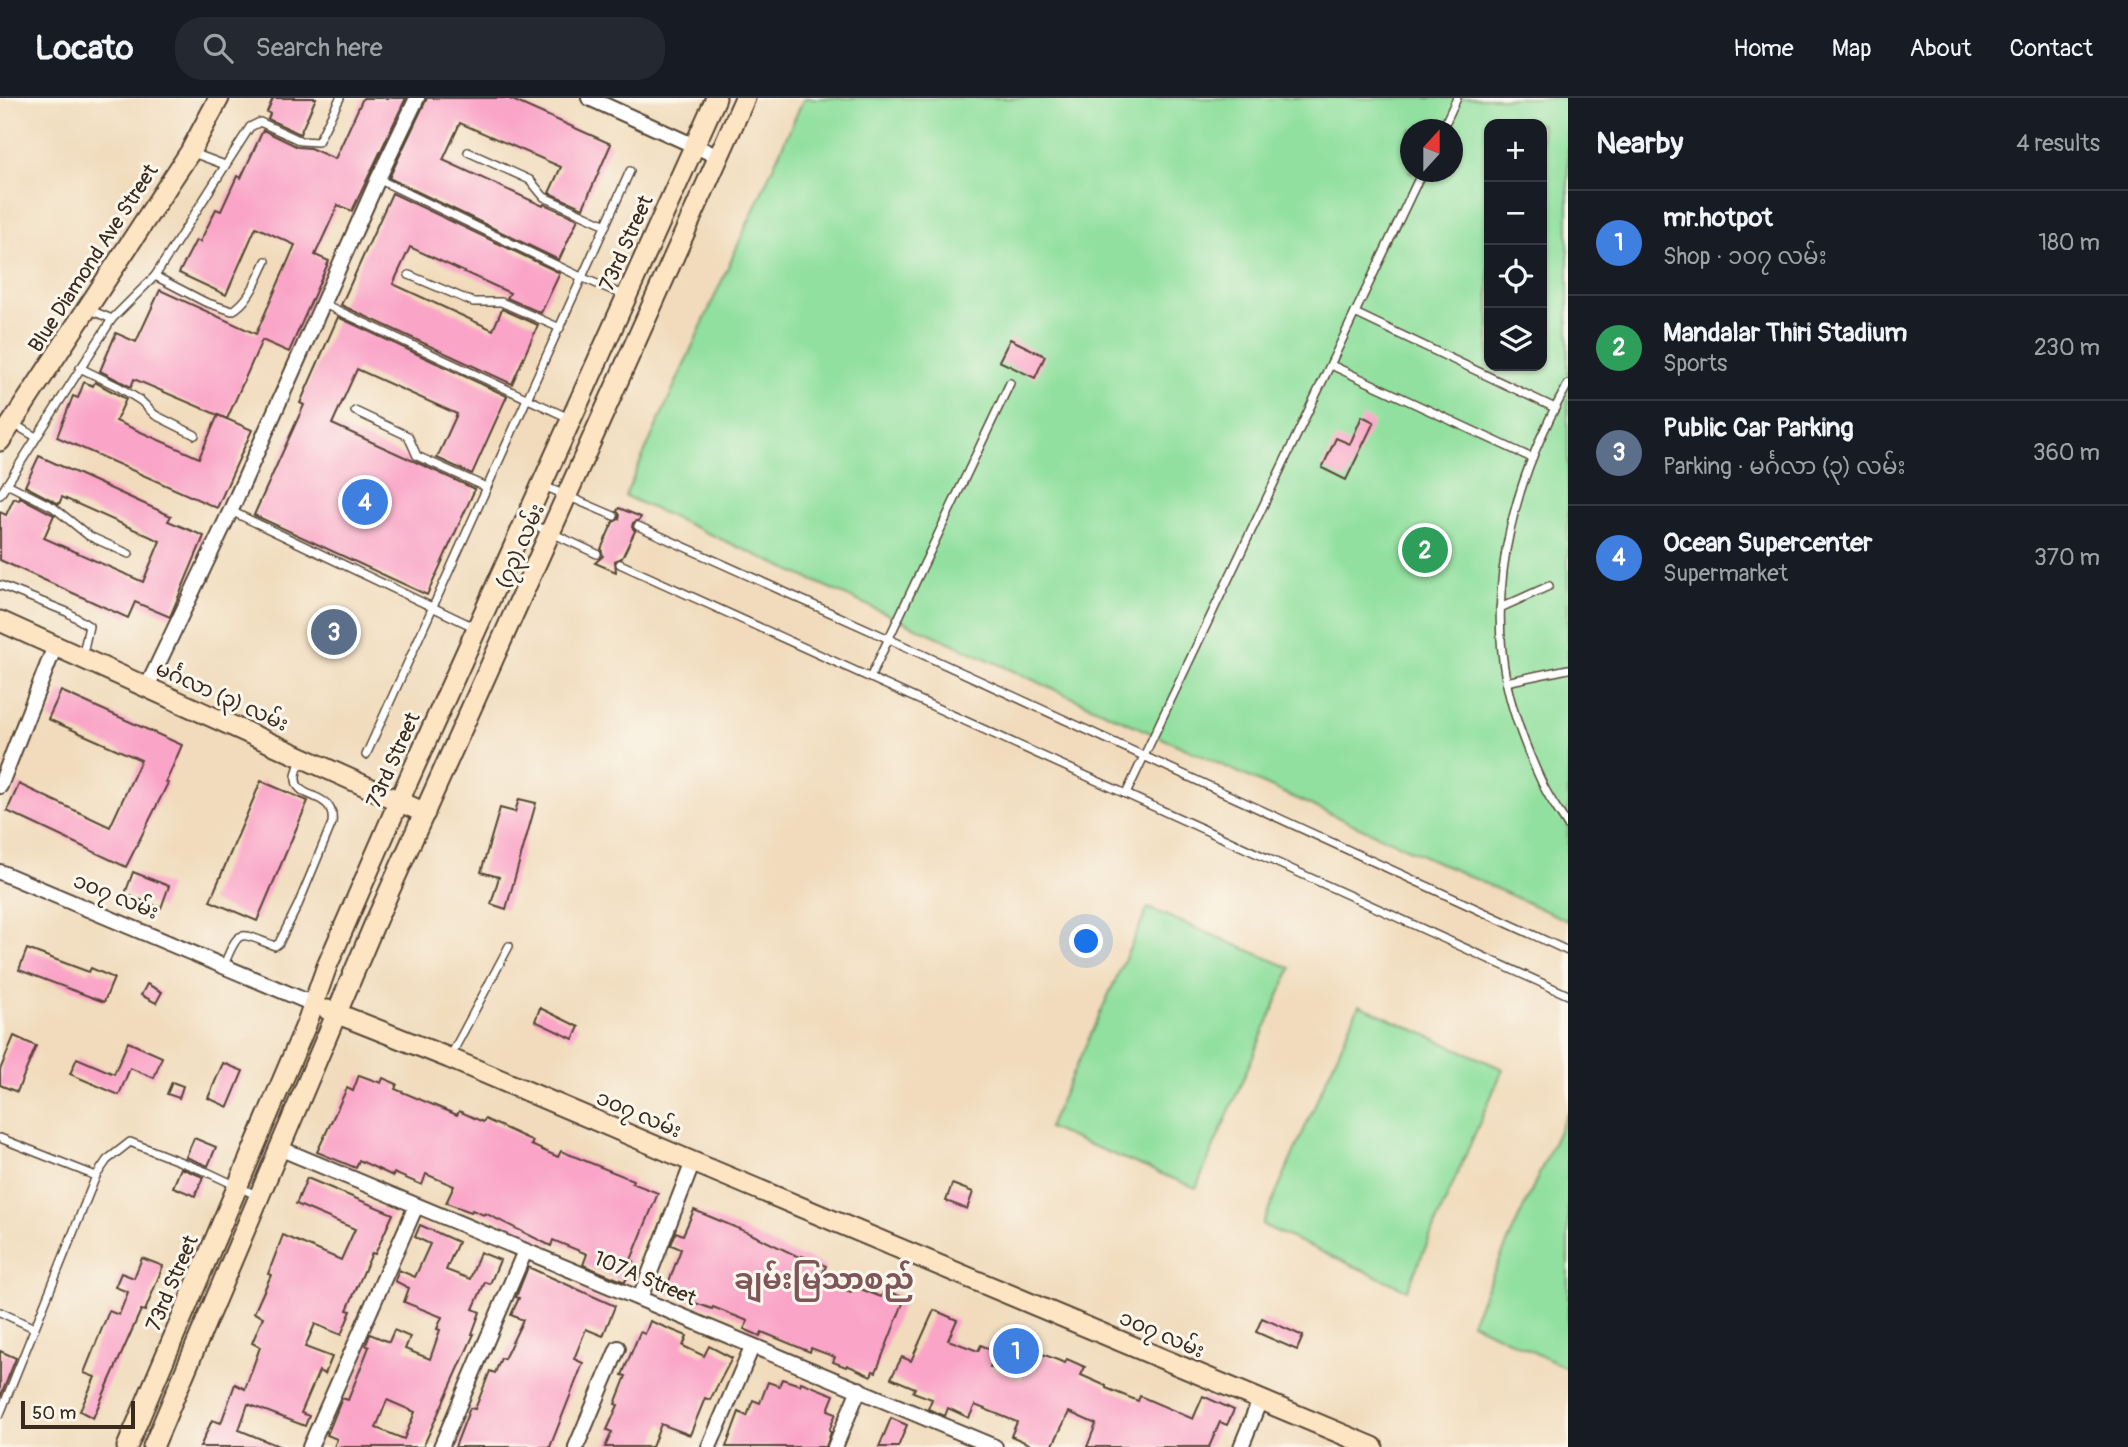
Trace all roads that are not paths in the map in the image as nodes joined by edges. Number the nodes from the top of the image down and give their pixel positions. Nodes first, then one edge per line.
1 (219, 98) edge
2 (340, 98) edge
3 (417, 98) edge
4 (589, 98) edge
5 (716, 98) edge
6 (745, 98) edge
7 (1457, 98) edge
8 (1447, 119) edge
9 (695, 146) junction
10 (190, 152) junction
11 (468, 152) dead end
12 (719, 157) junction
13 (225, 165) junction
14 (631, 171) dead end
15 (378, 179) junction
16 (1417, 182) edge
17 (606, 225) junction
18 (266, 261) dead end
19 (409, 275) dead end
20 (155, 276) junction
21 (583, 278) junction
22 (627, 297) junction
23 (324, 303) junction
24 (86, 308) junction
25 (1355, 313) junction
26 (112, 319) junction
27 (560, 328) junction
28 (1331, 365) junction
29 (80, 368) junction
30 (1010, 383) dead end
31 (1568, 384) edge
32 (527, 397) junction
33 (1555, 408) junction
34 (355, 411) dead end
35 (572, 419) junction
36 (11, 423) junction
37 (195, 435) dead end
38 (36, 437) junction
39 (0, 440) edge
40 (1532, 458) junction
41 (7, 484) junction
42 (542, 485) junction
43 (486, 487) junction
44 (0, 495) edge
45 (568, 496) junction
46 (231, 510) junction
47 (614, 516) dead end
48 (526, 521) junction
49 (638, 526) dead end
50 (551, 533) junction
51 (130, 554) dead end
52 (597, 554) dead end
53 (620, 564) dead end
54 (0, 586) edge
55 (1549, 586) dead end
56 (432, 607) junction
57 (1500, 608) junction
58 (0, 621) edge
59 (477, 629) junction
60 (889, 639) junction
61 (55, 646) junction
62 (82, 658) junction
63 (1568, 669) edge
64 (870, 678) junction
65 (1506, 682) junction
66 (147, 687) junction
67 (366, 755) dead end
68 (1144, 756) junction
69 (302, 757) junction
70 (0, 786) edge
71 (1126, 794) junction
72 (399, 801) junction
73 (425, 813) junction
74 (1568, 826) edge
75 (0, 872) edge
76 (509, 946) dead end
77 (1568, 951) edge
78 (224, 965) junction
79 (1568, 995) edge
80 (313, 1004) junction
81 (338, 1014) junction
82 (449, 1058) junction
83 (0, 1138) edge
84 (279, 1148) junction
85 (692, 1162) junction
86 (96, 1176) junction
87 (237, 1187) junction
88 (259, 1196) junction
89 (416, 1206) junction
90 (525, 1251) junction
91 (639, 1298) junction
92 (0, 1312) edge
93 (34, 1328) junction
94 (751, 1347) junction
95 (618, 1348) dead end
96 (859, 1389) junction
97 (1260, 1399) junction
98 (0, 1414) edge
99 (970, 1442) edge
100 (127, 1447) edge
101 (153, 1447) edge
102 (310, 1447) edge
103 (441, 1447) edge
104 (576, 1447) edge
105 (709, 1447) edge
106 (835, 1447) edge
107 (995, 1447) edge
108 (1241, 1447) edge
109 (1373, 1447) edge

1 - 10 main road, Blue Diamond Ave Street
2 - 13 lane
3 - 15 street
4 - 9 street
5 - 9 main road, 73rd Street
6 - 12 main road, (၇၃) လမ်း
7 - 8 lane
9 - 12 street
9 - 22 main road, 73rd Street
10 - 13 lane
10 - 24 main road, Blue Diamond Ave Street
11 - 17 lane
12 - 45 main road, (၇၃) လမ်း
13 - 20 lane
14 - 17 lane
15 - 21 lane
15 - 23 street
16 - 25 lane
17 - 21 lane
18 - 20 lane
19 - 27 lane
20 - 26 lane
21 - 22 lane
21 - 27 lane
22 - 35 main road, 73rd Street
23 - 32 lane
23 - 46 street
24 - 26 lane
24 - 36 main road, Blue Diamond Ave Street
25 - 28 lane
25 - 33 lane
26 - 29 lane
27 - 32 lane
28 - 40 lane
28 - 68 lane
29 - 37 lane
29 - 38 lane
30 - 60 lane
31 - 33 lane
32 - 35 lane
32 - 43 lane
33 - 40 lane
34 - 43 lane
35 - 42 main road, 73rd Street
36 - 38 lane
36 - 39 main road, Blue Diamond Ave Street
38 - 41 lane
40 - 57 lane
41 - 44 lane
41 - 51 lane
42 - 45 lane
42 - 48 main road, 73rd Street
43 - 56 lane
45 - 47 lane
45 - 50 main road, (၇၃) လမ်း
46 - 56 lane
46 - 66 street
48 - 50 lane
48 - 59 main road, 73rd Street
49 - 60 lane
50 - 52 lane
50 - 73 main road, (၇၃) လမ်း
53 - 64 lane
54 - 62 lane
55 - 57 lane
56 - 59 lane
56 - 67 lane
57 - 65 lane
58 - 61 main road, မင်္ဂလာ (၃) လမ်း
59 - 72 main road, 73rd Street
60 - 64 lane
60 - 68 lane
61 - 62 main road, မင်္ဂလာ (၃) လမ်း
61 - 70 street
62 - 66 main road, မင်္ဂလာ (၃) လမ်း
63 - 65 lane
64 - 71 lane
65 - 74 lane
66 - 69 main road, မင်္ဂလာ (၃) လမ်း
68 - 71 lane
68 - 77 lane
69 - 72 main road, မင်္ဂလာ (၃) လမ်း
69 - 78 lane
71 - 79 lane
72 - 73 main road, မင်္ဂလာ (၃) လမ်း
72 - 80 main road, 73rd Street
73 - 81 main road, (၇၃) လမ်း
75 - 78 street, ၁၀၇ လမ်း
76 - 82 lane
78 - 80 street, ၁၀၇ လမ်း
80 - 81 main road, ၁၀၇ လမ်း
80 - 87 main road, 73rd Street
81 - 82 main road, ၁၀၇ လမ်း
81 - 84 main road
82 - 85 main road, ၁၀၇ လမ်း
83 - 86 lane
84 - 88 main road
84 - 89 street, 107A Street
85 - 91 street
85 - 97 main road, ၁၀၇ လမ်း
86 - 87 lane
86 - 93 lane
87 - 88 lane
87 - 100 main road, 73rd Street
88 - 101 main road
89 - 90 street, 107A Street
89 - 102 street
90 - 91 street, 107A Street
90 - 103 street
91 - 94 street, 107A Street
92 - 93 lane
93 - 98 lane
94 - 96 street, 107A Street
94 - 105 street
95 - 104 street
96 - 99 street, 107A Street
96 - 106 street
97 - 108 street
97 - 109 main road, ၁၀၇ လမ်း
99 - 107 street, 107A Street

